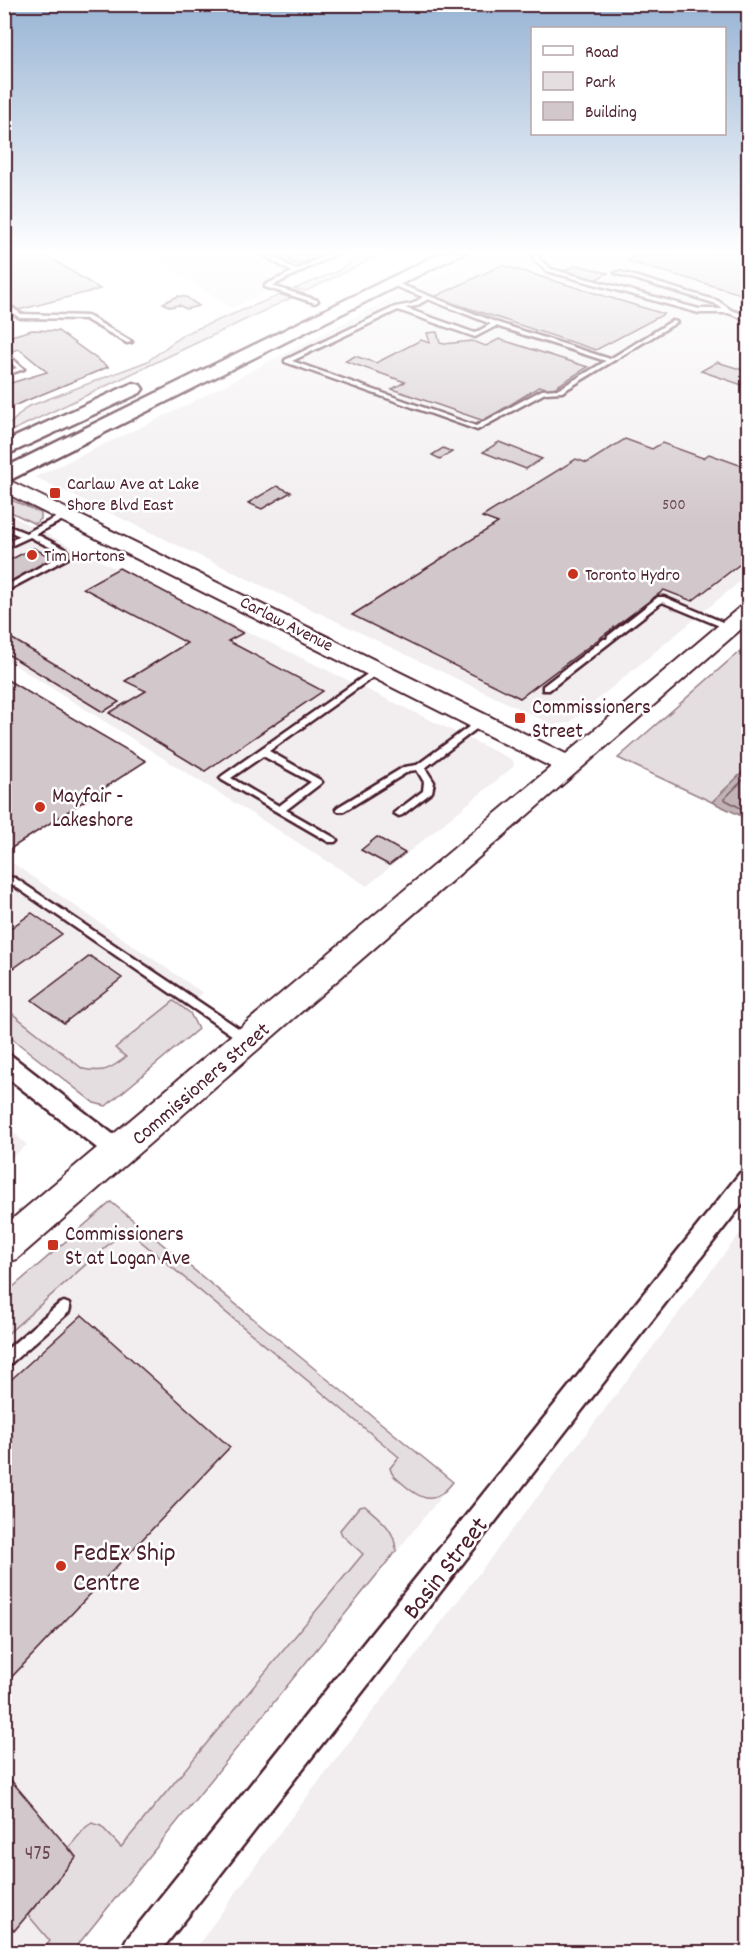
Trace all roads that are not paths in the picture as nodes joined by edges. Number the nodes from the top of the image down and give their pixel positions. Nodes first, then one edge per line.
1 (274, 343) edge
2 (324, 343) edge
3 (556, 343) edge
4 (640, 343) edge
5 (4, 360) edge
6 (611, 361) junction
7 (4, 374) edge
8 (153, 380) dead end
9 (4, 450) edge
10 (4, 477) edge
11 (4, 484) edge
12 (68, 515) junction
13 (4, 525) edge
14 (28, 535) junction
15 (4, 547) edge
16 (4, 590) edge
17 (748, 612) edge
18 (730, 627) junction
19 (379, 670) junction
20 (546, 688) dead end
21 (481, 721) junction
22 (263, 752) junction
23 (568, 765) junction
24 (420, 767) junction
25 (281, 809) junction
26 (342, 809) dead end
27 (399, 813) dead end
28 (332, 840) dead end
29 (4, 880) edge
30 (249, 1041) junction
31 (4, 1062) edge
32 (119, 1152) junction
33 (748, 1179) edge
34 (4, 1248) edge
35 (64, 1308) dead end
36 (4, 1361) edge
37 (138, 1953) edge

1 - 10 highway
2 - 6 lane
3 - 6 lane
4 - 6 lane
5 - 7 lane
8 - 9 highway
11 - 12 street, Carlaw Avenue
12 - 14 lane
12 - 19 street, Carlaw Avenue
13 - 14 lane
14 - 15 lane
14 - 16 lane
17 - 18 street, Commissioners Street
18 - 20 lane
18 - 23 street, Commissioners Street
19 - 21 street, Carlaw Avenue
19 - 22 lane
21 - 23 street, Carlaw Avenue
21 - 24 lane
22 - 25 lane
22 - 25 lane
23 - 30 street, Commissioners Street
24 - 26 lane
24 - 27 lane
25 - 28 lane
29 - 30 lane
30 - 32 street, Commissioners Street
31 - 32 street
32 - 34 street, Commissioners Street
33 - 37 street, Basin Street
35 - 36 lane

